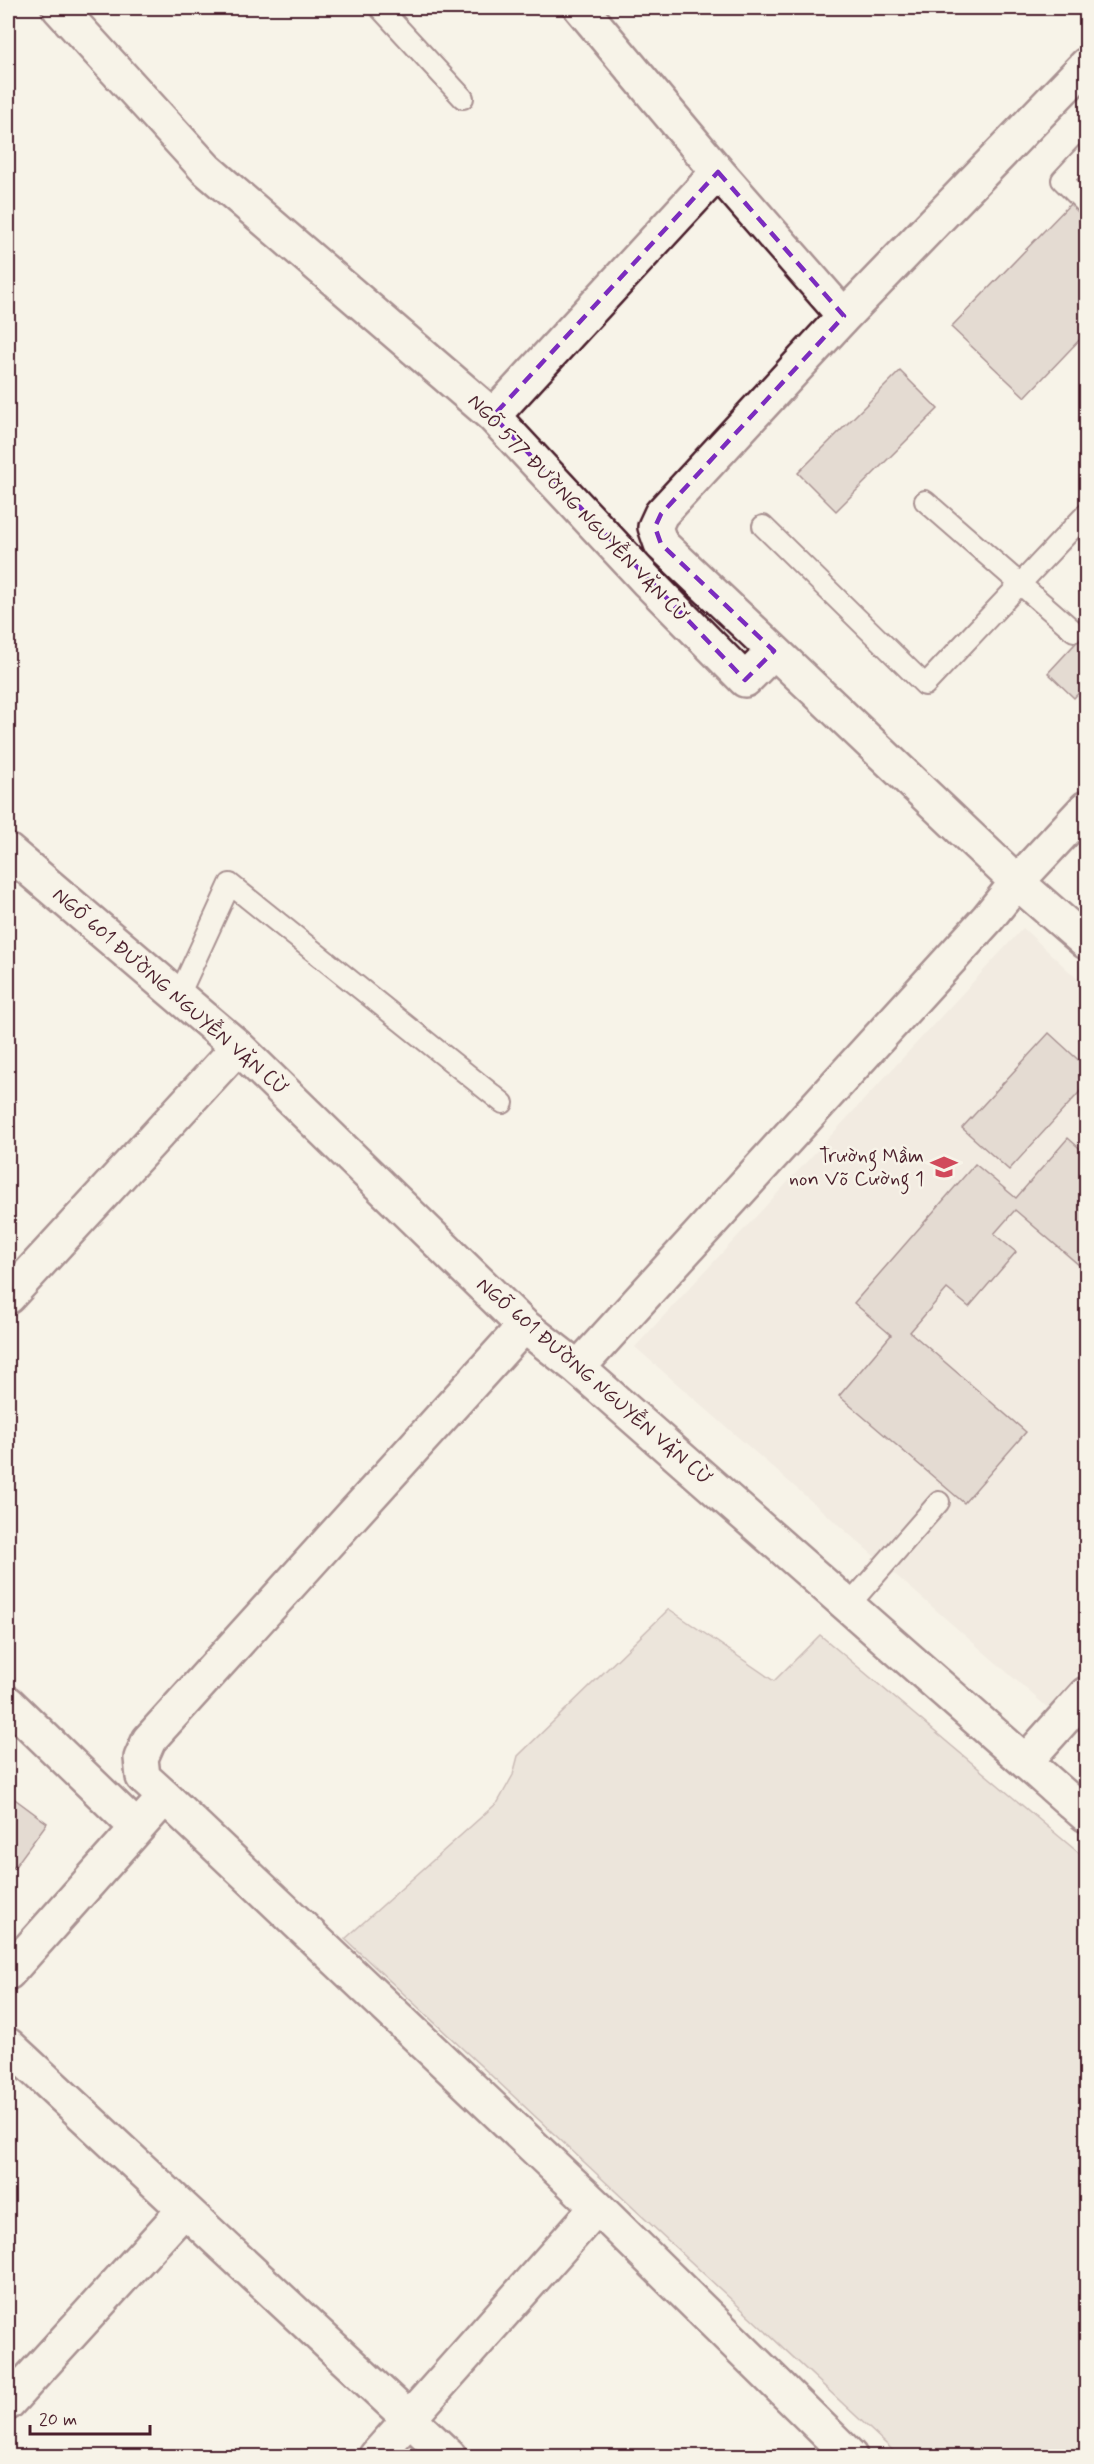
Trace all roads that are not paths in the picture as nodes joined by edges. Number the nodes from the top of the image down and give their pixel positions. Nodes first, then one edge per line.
1 (59, 8) edge
2 (380, 8) edge
3 (581, 8) edge
4 (1086, 65) edge
5 (464, 98) dead end
6 (1086, 154) edge
7 (718, 172) junction
8 (1086, 204) edge
9 (843, 316) junction
10 (493, 416) junction
11 (925, 501) dead end
12 (1086, 514) edge
13 (763, 526) dead end
14 (1020, 584) junction
15 (1074, 631) dead end
16 (774, 651) junction
17 (1086, 808) edge
18 (8, 851) edge
19 (1017, 882) junction
20 (1086, 942) edge
21 (179, 994) junction
22 (238, 1047) junction
23 (503, 1103) dead end
24 (8, 1297) edge
25 (524, 1326) junction
26 (578, 1368) junction
27 (939, 1502) dead end
28 (849, 1605) junction
29 (1086, 1694) edge
30 (8, 1703) edge
31 (1026, 1761) junction
32 (165, 1797) junction
33 (1086, 1815) edge
34 (136, 1827) junction
35 (8, 1973) edge
36 (8, 2045) edge
37 (597, 2207) junction
38 (183, 2211) junction
39 (8, 2403) edge
40 (410, 2420) junction
41 (376, 2457) edge
42 (449, 2457) edge
43 (850, 2457) edge

1 - 10 street, NGÕ 577 ĐƯỜNG NGUYỄN VĂN CỪ
2 - 5 lane
3 - 7 street
4 - 9 street
6 - 8 lane
7 - 9 street
7 - 10 street
9 - 16 street
10 - 16 street, NGÕ 577 ĐƯỜNG NGUYỄN VĂN CỪ
11 - 14 lane
12 - 14 lane
13 - 14 lane
14 - 15 lane
16 - 19 street
17 - 19 street
18 - 21 street, NGÕ 601 ĐƯỜNG NGUYỄN VĂN CỪ
19 - 20 street
19 - 26 street
21 - 22 street, NGÕ 601 ĐƯỜNG NGUYỄN VĂN CỪ
21 - 23 lane
22 - 24 street
22 - 25 street, NGÕ 601 ĐƯỜNG NGUYỄN VĂN CỪ
25 - 26 street, NGÕ 601 ĐƯỜNG NGUYỄN VĂN CỪ
25 - 32 street
26 - 28 street, NGÕ 601 ĐƯỜNG NGUYỄN VĂN CỪ
27 - 28 lane
28 - 31 street, NGÕ 601 ĐƯỜNG NGUYỄN VĂN CỪ
29 - 31 street
30 - 34 street
31 - 33 street, NGÕ 601 ĐƯỜNG NGUYỄN VĂN CỪ
32 - 34 street
32 - 37 street
34 - 35 street
36 - 38 street
37 - 40 street
37 - 43 street
38 - 39 street
38 - 40 street
40 - 41 street
40 - 42 street

